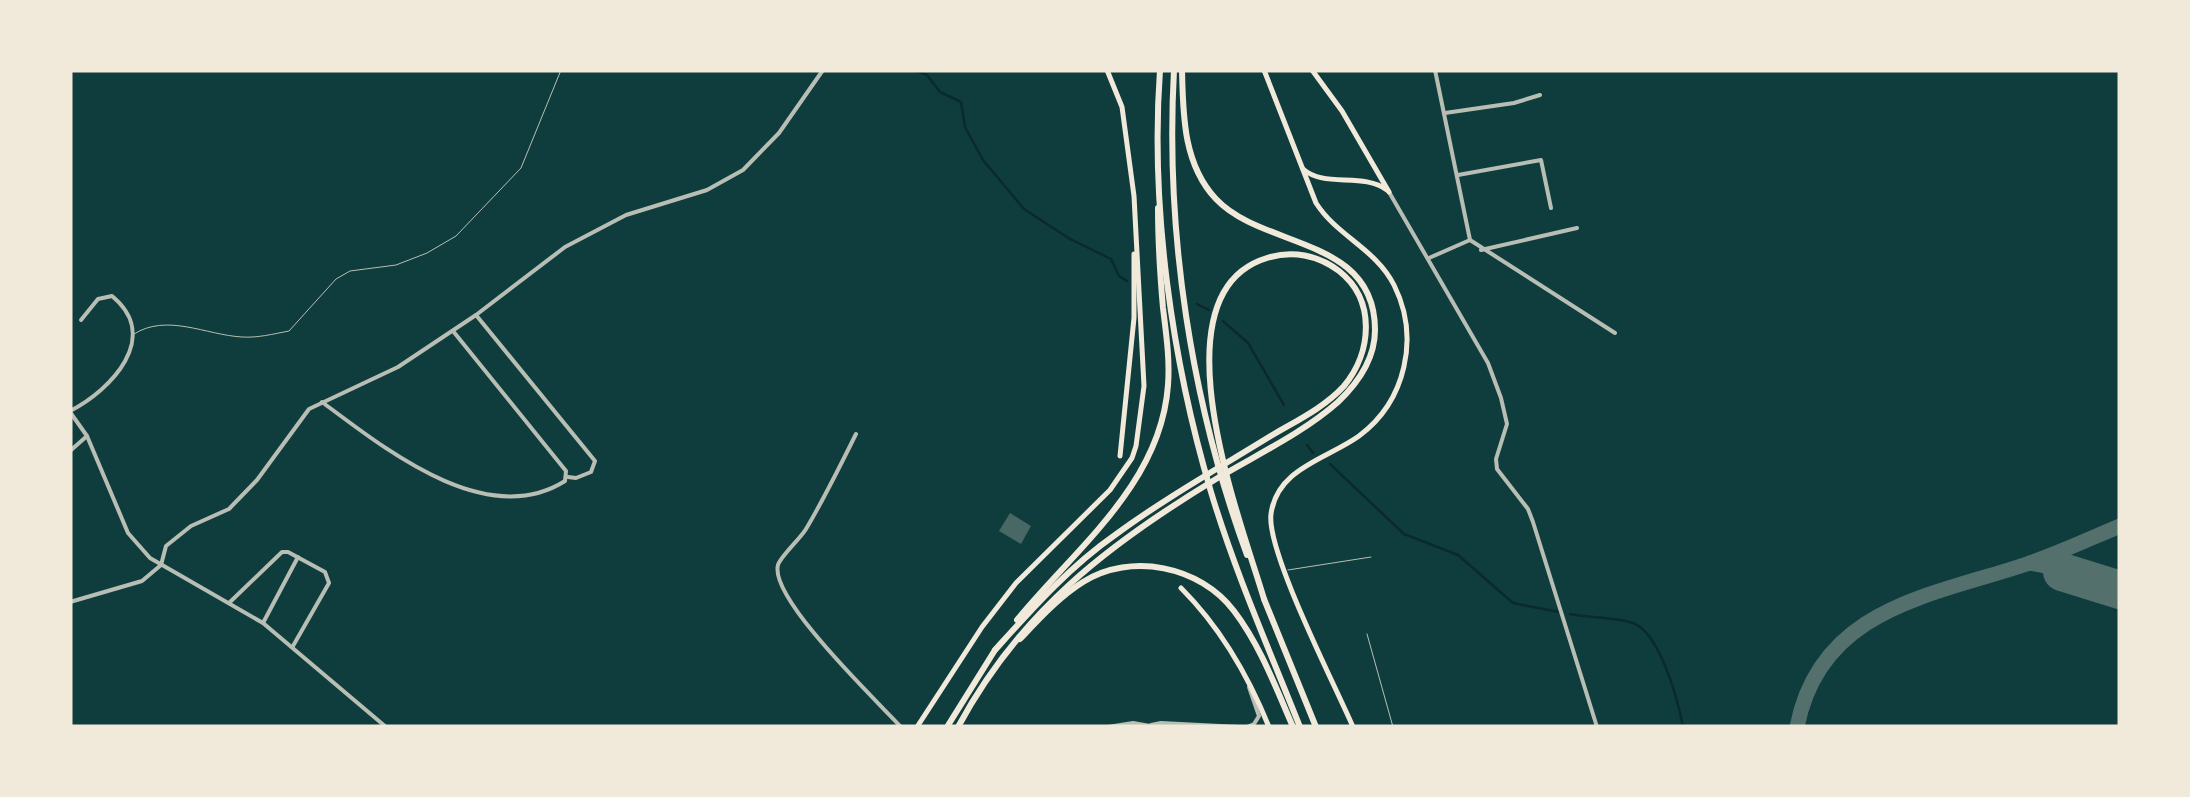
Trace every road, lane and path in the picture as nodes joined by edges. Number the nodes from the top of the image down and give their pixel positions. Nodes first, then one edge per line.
1 (561, 70) edge
2 (822, 70) edge
3 (1108, 70) edge
4 (1160, 70) edge
5 (1174, 70) edge
6 (1182, 70) edge
7 (1264, 70) edge
8 (1312, 70) edge
9 (1323, 70) edge
10 (1435, 70) edge
11 (1317, 78) junction
12 (1540, 95) dead end
13 (1445, 113) junction
14 (1158, 157) junction
15 (1298, 162) junction
16 (1374, 164) junction
17 (1458, 174) junction
18 (1318, 176) junction
19 (1368, 181) junction
20 (1389, 192) junction
21 (1311, 194) junction
22 (1134, 196) junction
23 (1551, 208) dead end
24 (1577, 228) dead end
25 (1470, 240) junction
26 (1481, 250) junction
27 (1429, 258) junction
28 (476, 315) junction
29 (81, 320) dead end
30 (454, 331) junction
31 (134, 334) junction
32 (1616, 334) dead end
33 (322, 402) junction
34 (70, 412) edge
35 (856, 434) dead end
36 (87, 436) junction
37 (70, 452) edge
38 (1120, 456) dead end
39 (1232, 464) junction
40 (568, 477) junction
41 (1194, 488) junction
42 (298, 557) junction
43 (1371, 557) dead end
44 (161, 566) junction
45 (1285, 571) junction
46 (1181, 588) dead end
47 (1264, 599) junction
48 (70, 602) edge
49 (230, 602) junction
50 (263, 623) junction
51 (1367, 634) dead end
52 (292, 647) junction
53 (995, 650) junction
54 (1240, 664) junction
55 (996, 666) junction
56 (1152, 726) edge
57 (386, 727) edge
58 (901, 727) edge
59 (917, 727) edge
60 (946, 727) edge
61 (958, 727) edge
62 (1108, 727) edge
63 (1243, 727) edge
64 (1269, 727) edge
65 (1296, 727) edge
66 (1316, 727) edge
67 (1353, 727) edge
68 (1393, 727) edge
69 (1597, 727) edge

1 - 31 lane
2 - 28 street
3 - 22 main road
4 - 14 highway
5 - 47 highway
6 - 39 highway
7 - 15 main road
8 - 11 main road
9 - 11 street
10 - 13 street
11 - 16 main road
12 - 13 street
13 - 17 street
14 - 53 highway
14 - 65 highway
15 - 18 main road
15 - 21 main road
16 - 19 main road
16 - 20 main road
17 - 23 street
17 - 25 street
18 - 19 main road
18 - 21 main road
19 - 20 main road
20 - 27 street
21 - 45 main road
22 - 38 main road
22 - 59 main road
24 - 26 street
25 - 26 street
25 - 27 street
26 - 32 street
27 - 69 street
28 - 30 street
28 - 40 street
29 - 31 street
30 - 33 street
30 - 40 street
31 - 34 street
33 - 40 street
33 - 44 street
34 - 36 street
35 - 58 street
36 - 37 street
36 - 44 street
39 - 41 highway
39 - 47 highway
41 - 53 highway
41 - 55 highway
42 - 49 street
42 - 50 street
42 - 52 street
43 - 45 lane
44 - 48 street
44 - 49 street
45 - 67 main road
46 - 54 main road
47 - 66 highway
49 - 50 street
50 - 52 street
51 - 68 lane
52 - 57 street
53 - 60 highway
54 - 63 street
54 - 64 main road
55 - 61 highway
55 - 65 highway
56 - 62 street
56 - 63 street

